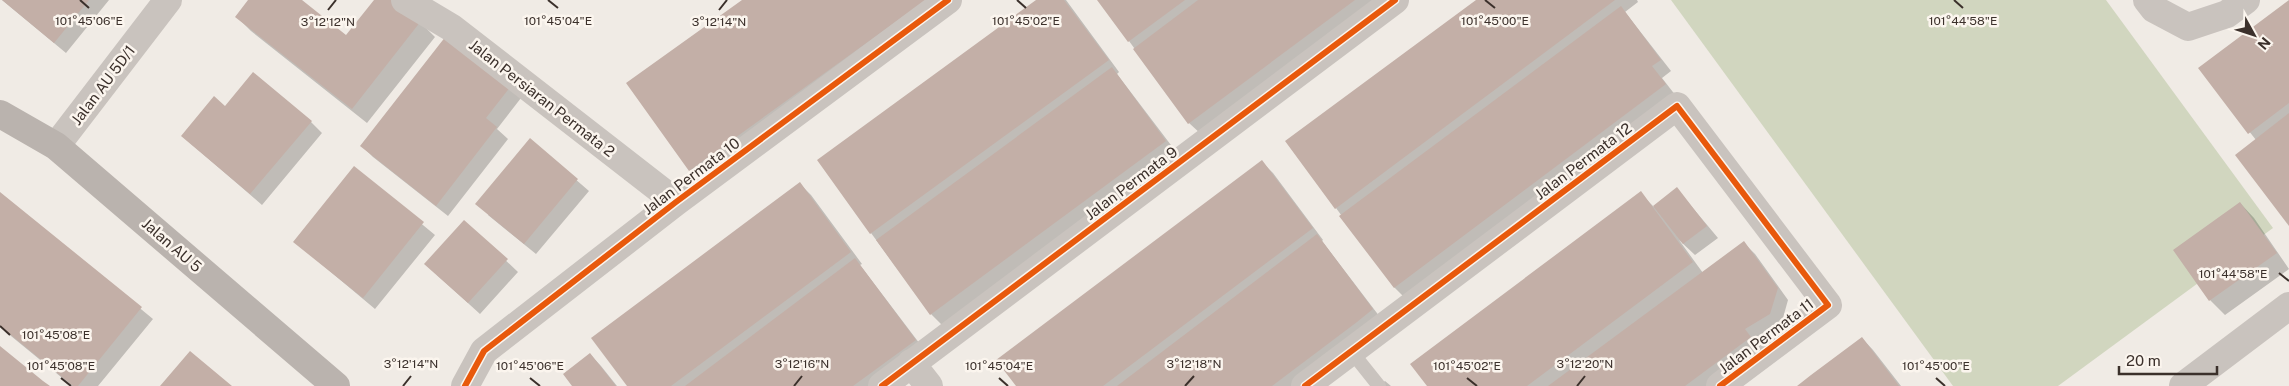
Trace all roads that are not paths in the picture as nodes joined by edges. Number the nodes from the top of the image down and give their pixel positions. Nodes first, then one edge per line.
1 (168, 0) edge
2 (405, 0) edge
3 (948, 0) edge
4 (1395, 0) edge
5 (2147, 0) edge
6 (2246, 0) edge
7 (0, 114) edge
8 (56, 146) junction
9 (676, 202) junction
10 (1828, 305) joint
11 (2289, 306) edge
12 (1351, 351) junction
13 (911, 363) junction
14 (336, 386) edge
15 (465, 386) edge
16 (882, 386) edge
17 (929, 386) edge
18 (1305, 386) edge
19 (1379, 386) edge
20 (1720, 386) edge
21 (2183, 386) edge

1 - 8 street, Jalan AU 5D/1
2 - 9 street, Jalan Persiaran Permata 2
3 - 9 street, Jalan Permata 10
4 - 13 street, Jalan Permata 9
5 - 6 street
7 - 8 main road, Jalan AU 5
8 - 14 main road, Jalan AU 5
9 - 15 street, Jalan Permata 10
10 - 12 street, Jalan Permata 12
10 - 20 street, Jalan Permata 11
11 - 21 street
12 - 18 street, Jalan Permata 12
12 - 19 lane
13 - 16 street, Jalan Permata 9
13 - 17 street

